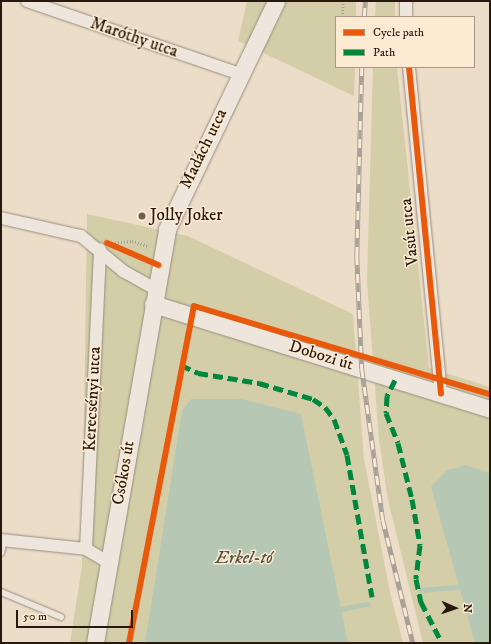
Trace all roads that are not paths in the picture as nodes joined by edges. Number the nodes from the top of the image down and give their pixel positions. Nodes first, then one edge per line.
1 (27, 1) edge
2 (276, 1) edge
3 (406, 1) edge
4 (406, 16) edge
5 (409, 68) edge
6 (240, 74) junction
7 (1, 218) edge
8 (104, 246) junction
9 (154, 297) junction
10 (441, 393) junction
11 (490, 409) edge
12 (3, 540) edge
13 (86, 549) junction
14 (1, 553) edge
15 (109, 563) junction
16 (1, 592) edge
17 (61, 617) dead end
18 (95, 643) edge

1 - 6 street, Maróthy utca
2 - 6 main road, Madách utca
3 - 4 street
5 - 10 street, Vasút utca
6 - 9 main road, Madách utca
7 - 8 street
8 - 9 street
8 - 13 street, Kerecsényi utca
9 - 10 main road, Dobozi út
9 - 15 main road, Csókos út
10 - 11 main road, Dobozi út
12 - 13 street
12 - 14 lane
13 - 15 street
15 - 18 main road, Csókos út
16 - 17 lane

